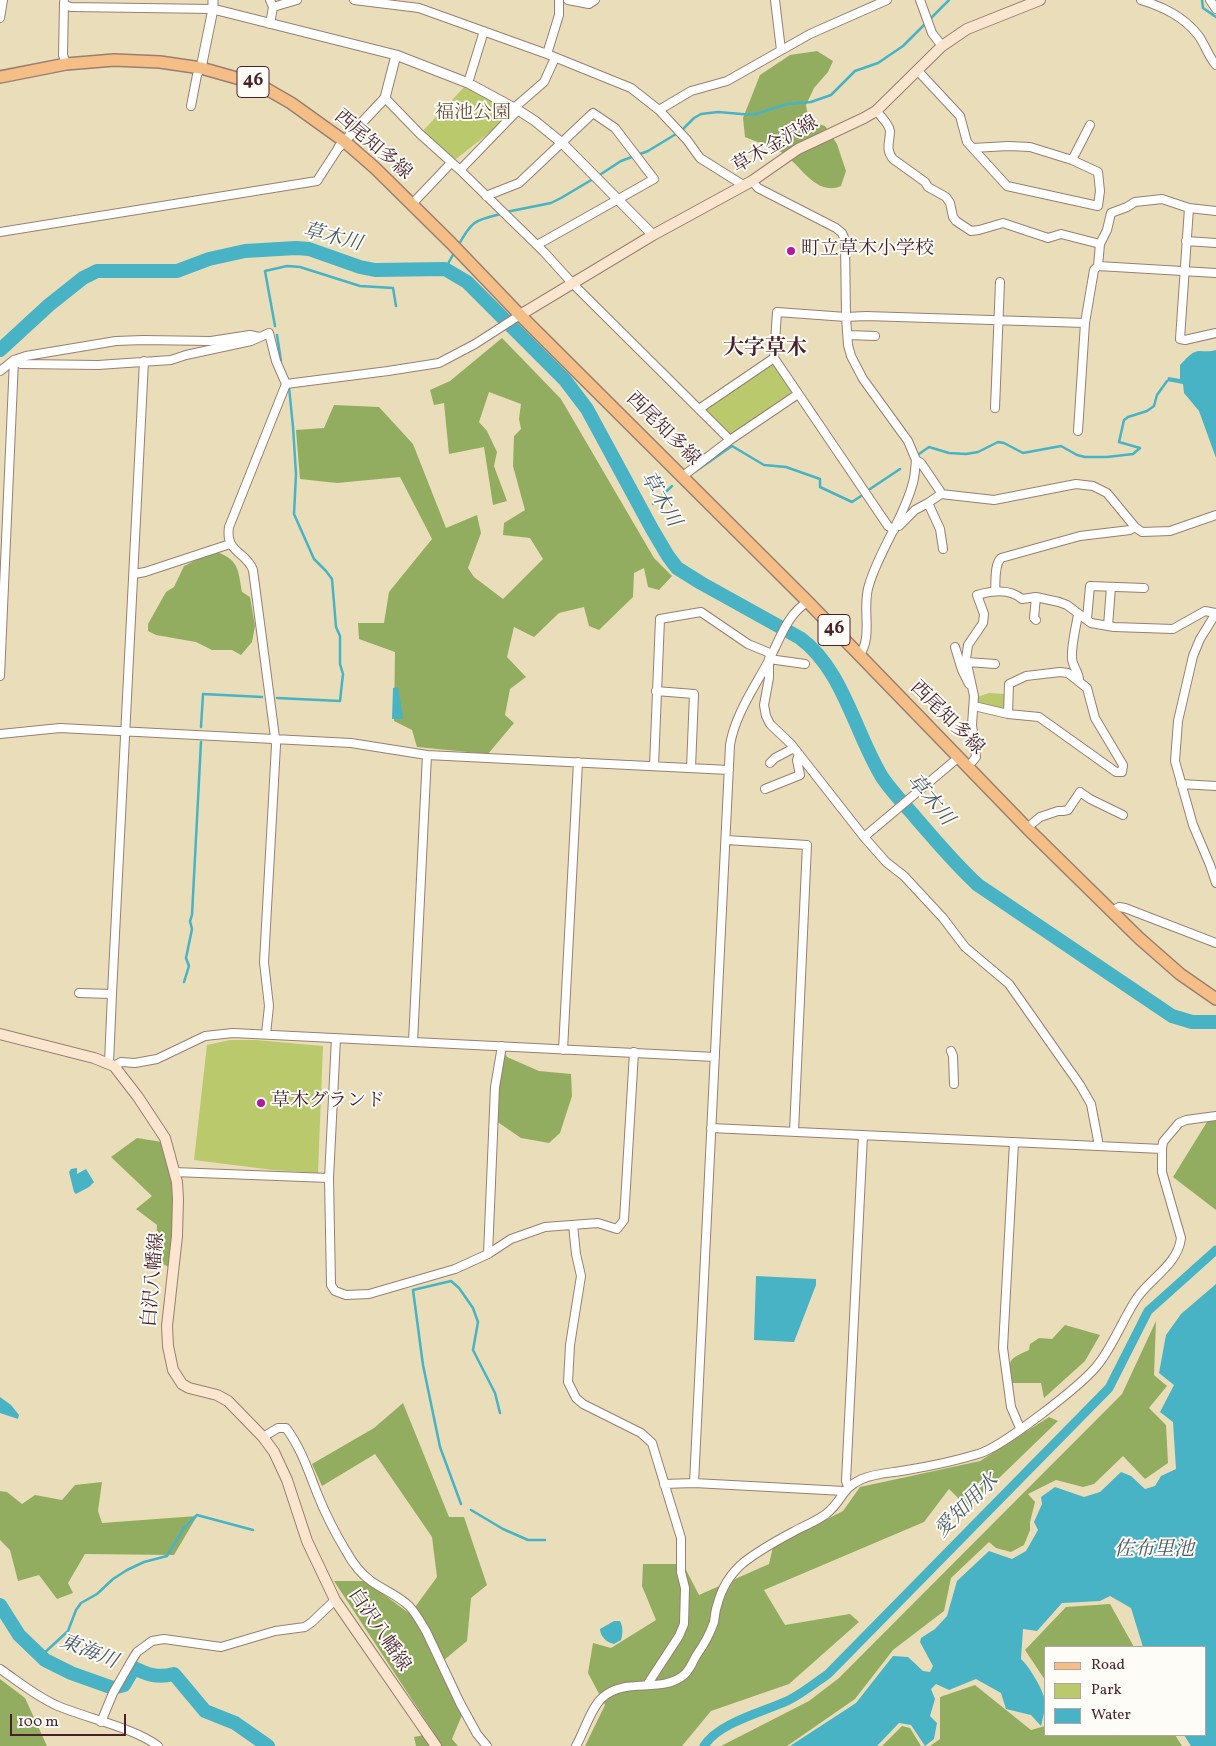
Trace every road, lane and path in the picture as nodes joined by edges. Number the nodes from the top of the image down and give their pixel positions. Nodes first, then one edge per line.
1 (3, 0) edge
2 (297, 0) edge
3 (354, 0) edge
4 (559, 0) edge
5 (568, 0) edge
6 (595, 0) edge
7 (775, 0) edge
8 (887, 0) edge
9 (920, 0) edge
10 (1040, 0) edge
11 (1141, 0) edge
12 (1210, 0) edge
13 (370, 1) edge
14 (65, 2) edge
15 (271, 3) edge
16 (213, 5) edge
17 (1216, 9) edge
18 (0, 18) edge
19 (270, 24) junction
20 (484, 31) junction
21 (942, 46) junction
22 (781, 50) junction
23 (547, 54) junction
24 (396, 55) junction
25 (555, 58) junction
26 (66, 64) junction
27 (1216, 65) edge
28 (201, 68) junction
29 (918, 71) junction
30 (0, 77) edge
31 (468, 83) junction
32 (385, 98) junction
33 (190, 106) dead end
34 (516, 109) junction
35 (659, 110) junction
36 (876, 111) junction
37 (1090, 124) dead end
38 (342, 144) junction
39 (562, 144) junction
40 (973, 148) junction
41 (1072, 160) junction
42 (451, 163) junction
43 (460, 170) junction
44 (748, 183) junction
45 (486, 196) junction
46 (618, 200) junction
47 (412, 204) junction
48 (1189, 208) junction
49 (1216, 211) edge
50 (0, 232) edge
51 (653, 235) junction
52 (1186, 240) junction
53 (1216, 243) edge
54 (1100, 244) junction
55 (537, 245) junction
56 (1098, 266) junction
57 (1184, 271) junction
58 (1216, 273) edge
59 (1000, 282) dead end
60 (573, 284) junction
61 (516, 317) junction
62 (846, 317) junction
63 (1000, 320) junction
64 (1085, 323) junction
65 (1216, 333) edge
66 (848, 335) junction
67 (875, 336) dead end
68 (260, 337) junction
69 (774, 358) junction
70 (14, 360) junction
71 (144, 361) junction
72 (0, 371) edge
73 (286, 384) junction
74 (798, 394) junction
75 (995, 408) dead end
76 (699, 409) junction
77 (1078, 431) dead end
78 (730, 440) junction
79 (916, 460) junction
80 (683, 476) junction
81 (941, 494) junction
82 (928, 503) junction
83 (1216, 515) edge
84 (1135, 527) junction
85 (895, 528) junction
86 (230, 544) junction
87 (943, 549) dead end
88 (134, 574) junction
89 (1111, 587) junction
90 (1144, 588) dead end
91 (995, 591) junction
92 (1036, 597) junction
93 (808, 602) junction
94 (1216, 613) edge
95 (1078, 614) junction
96 (1087, 619) junction
97 (1036, 620) dead end
98 (1108, 626) junction
99 (955, 647) dead end
100 (859, 656) junction
101 (770, 658) junction
102 (967, 662) junction
103 (805, 664) dead end
104 (995, 664) dead end
105 (0, 676) edge
106 (1079, 682) junction
107 (972, 687) junction
108 (656, 691) junction
109 (974, 706) junction
110 (1008, 714) junction
111 (125, 732) junction
112 (0, 734) edge
113 (276, 740) junction
114 (797, 751) junction
115 (427, 755) junction
116 (959, 757) junction
117 (578, 762) junction
118 (770, 763) dead end
119 (654, 766) junction
120 (968, 767) junction
121 (691, 768) junction
122 (729, 770) junction
123 (1181, 784) junction
124 (1216, 786) edge
125 (765, 788) dead end
126 (1123, 815) dead end
127 (1027, 828) junction
128 (864, 837) junction
129 (726, 840) junction
130 (1216, 883) edge
131 (1112, 911) junction
132 (1216, 943) edge
133 (79, 993) dead end
134 (112, 994) junction
135 (1216, 999) edge
136 (0, 1034) edge
137 (266, 1034) junction
138 (336, 1038) junction
139 (412, 1042) junction
140 (502, 1046) junction
141 (563, 1050) junction
142 (951, 1050) dead end
143 (634, 1052) junction
144 (715, 1057) junction
145 (111, 1065) junction
146 (954, 1084) dead end
147 (1216, 1116) edge
148 (711, 1128) junction
149 (794, 1131) junction
150 (863, 1135) junction
151 (1014, 1142) junction
152 (1099, 1146) junction
153 (1162, 1149) junction
154 (174, 1172) junction
155 (329, 1178) junction
156 (573, 1225) junction
157 (488, 1254) junction
158 (1020, 1428) junction
159 (263, 1437) junction
160 (694, 1483) junction
161 (664, 1484) junction
162 (846, 1489) junction
163 (335, 1600) junction
164 (0, 1669) edge
165 (647, 1685) junction
166 (101, 1722) junction
167 (158, 1746) edge
168 (436, 1746) edge
169 (486, 1746) edge
170 (576, 1746) edge

1 - 18 street
2 - 15 street
3 - 13 street
4 - 23 street
5 - 6 street
7 - 22 street
8 - 22 street
9 - 21 street
10 - 21 main road, 草木金沢線
11 - 27 street
12 - 17 street
13 - 20 street
14 - 16 street
14 - 26 street
15 - 19 street
16 - 19 street
16 - 28 street
19 - 24 street
20 - 23 street
20 - 31 street
21 - 29 main road, 草木金沢線
22 - 35 street
23 - 25 street
24 - 31 street
24 - 32 street
25 - 34 street
25 - 35 street
26 - 28 main road, 西尾知多線 / 46
26 - 30 main road, 西尾知多線 / 46
28 - 33 street
28 - 38 main road, 西尾知多線 / 46
29 - 36 main road, 草木金沢線
29 - 40 street
31 - 34 street
32 - 38 street
32 - 42 street
34 - 39 street
34 - 43 street
35 - 44 street
36 - 44 main road, 草木金沢線
36 - 54 street
37 - 41 street
38 - 47 main road, 西尾知多線 / 46
38 - 50 street
39 - 45 street
39 - 46 street
39 - 46 street
40 - 41 street
40 - 41 street
42 - 43 street
42 - 47 street
43 - 45 street
44 - 51 main road, 草木金沢線
44 - 62 street
45 - 55 street
46 - 51 street
46 - 55 street
47 - 61 main road, 西尾知多線 / 46
48 - 49 street
48 - 52 street
48 - 54 street
51 - 60 main road, 草木金沢線
52 - 53 street
52 - 57 street
54 - 56 street
55 - 60 street
56 - 57 street
56 - 64 street
57 - 58 street
57 - 65 street
59 - 63 street
60 - 61 main road, 草木金沢線
60 - 76 street
61 - 73 street
61 - 80 main road, 西尾知多線 / 46
62 - 63 street
62 - 66 street
62 - 69 street
63 - 64 street
63 - 75 street
64 - 77 street
66 - 67 street
66 - 79 street
68 - 70 street
68 - 71 street
68 - 73 street
69 - 74 street
69 - 76 street
70 - 71 street
70 - 72 street
70 - 105 street
71 - 88 street
73 - 86 street
74 - 78 street
74 - 85 street
76 - 78 street
78 - 80 street
79 - 81 street
79 - 85 street
80 - 93 main road, 西尾知多線 / 46
81 - 82 street
81 - 84 street
82 - 85 street
82 - 87 street
83 - 84 street
84 - 91 street
85 - 100 street
86 - 88 street
86 - 113 street
88 - 111 street
89 - 90 street
89 - 96 street
89 - 98 street
91 - 92 street
91 - 102 street
92 - 95 street
92 - 97 street
93 - 100 main road, 西尾知多線 / 46
93 - 101 street
94 - 98 street
94 - 123 street
95 - 96 street
95 - 106 street
96 - 98 street
99 - 107 street
100 - 116 main road, 西尾知多線 / 46
101 - 103 street
101 - 108 street
101 - 114 street
101 - 122 street
102 - 104 street
102 - 107 street
106 - 110 street
106 - 110 street
107 - 109 street
108 - 119 street
108 - 121 street
109 - 110 street
109 - 120 street
111 - 112 street
111 - 113 street
111 - 134 street
113 - 115 street
113 - 137 street
114 - 118 street
114 - 125 street
114 - 128 street
115 - 117 street
115 - 139 street
116 - 120 main road, 西尾知多線 / 46
116 - 128 street
117 - 119 street
117 - 141 street
119 - 121 street
120 - 127 main road, 西尾知多線 / 46
121 - 122 street
122 - 129 street
123 - 124 street
123 - 130 street
126 - 127 street
127 - 131 main road, 西尾知多線 / 46
128 - 152 street
129 - 144 street
129 - 149 street
131 - 132 street
131 - 135 main road, 西尾知多線 / 46
133 - 134 street
134 - 145 street
136 - 145 main road
137 - 138 street
137 - 145 street
138 - 139 street
138 - 155 street
139 - 140 street
140 - 141 street
140 - 157 street
141 - 143 street
142 - 146 street
143 - 144 street
143 - 156 street
144 - 148 street
145 - 154 main road, 白沢八幡線
147 - 153 street
148 - 149 street
148 - 160 street
149 - 150 street
150 - 151 street
150 - 162 street
151 - 152 street
151 - 158 street
152 - 153 street
153 - 158 street
154 - 155 street
154 - 159 main road, 白沢八幡線
155 - 157 street
156 - 157 street
156 - 161 street
158 - 162 street
159 - 163 main road, 白沢八幡線
159 - 169 street
160 - 161 street
160 - 162 street
161 - 165 street
162 - 165 street
163 - 166 street
163 - 168 main road, 白沢八幡線
164 - 166 street
165 - 170 street
166 - 167 street

